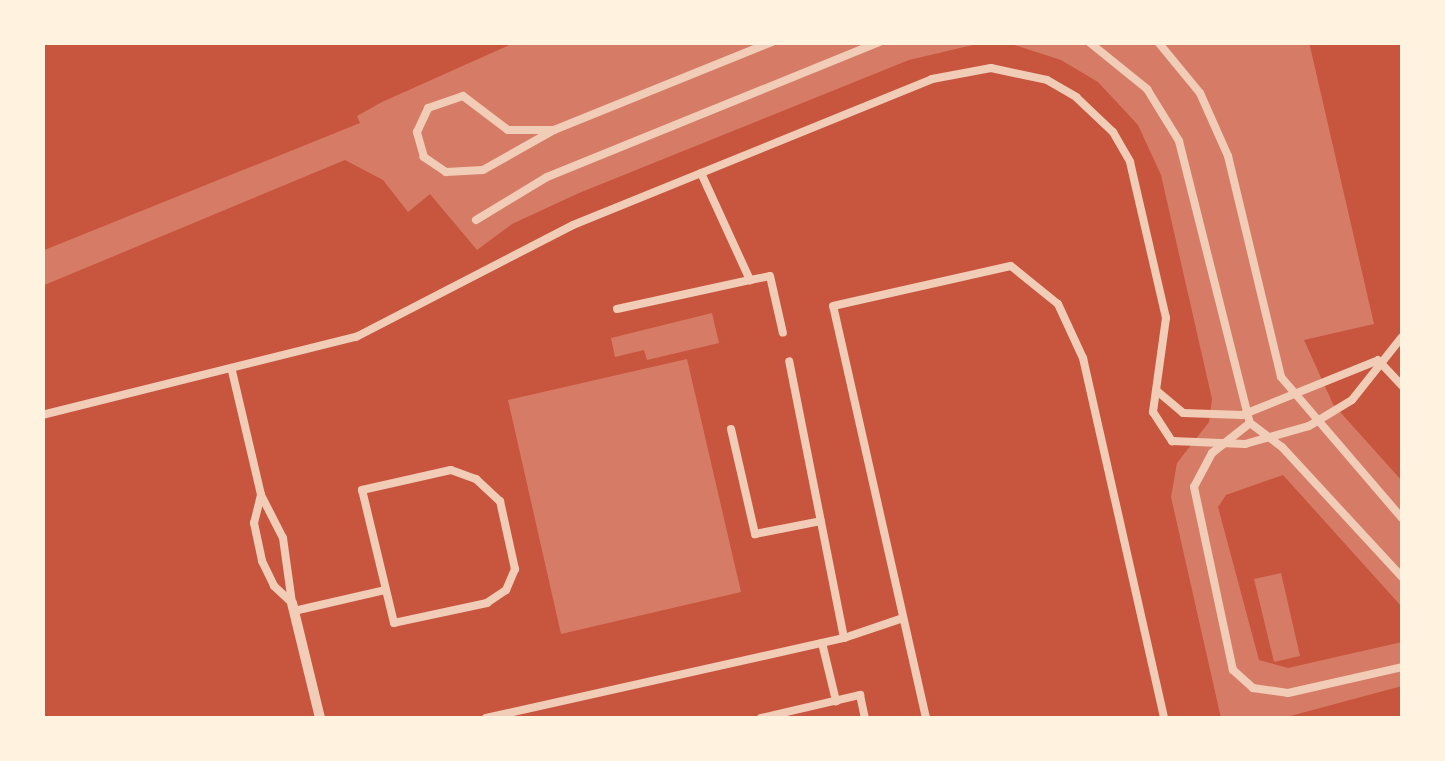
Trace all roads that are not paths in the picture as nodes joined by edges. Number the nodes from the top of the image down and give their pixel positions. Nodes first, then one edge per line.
1 (772, 42) edge
2 (879, 42) edge
3 (1089, 42) edge
4 (1158, 42) edge
5 (554, 130) junction
6 (701, 174) junction
7 (476, 220) dead end
8 (750, 280) junction
9 (618, 308) dead end
10 (783, 332) dead end
11 (1402, 336) edge
12 (1378, 360) junction
13 (789, 362) dead end
14 (232, 371) junction
15 (1402, 386) edge
16 (1157, 390) junction
17 (42, 415) edge
18 (1250, 423) junction
19 (731, 429) dead end
20 (261, 496) junction
21 (1402, 518) edge
22 (821, 521) junction
23 (1402, 578) edge
24 (385, 590) junction
25 (293, 607) junction
26 (903, 618) junction
27 (844, 638) junction
28 (822, 643) junction
29 (1402, 667) edge
30 (836, 701) junction
31 (320, 718) edge
32 (486, 718) edge
33 (762, 718) edge
34 (865, 718) edge
35 (926, 718) edge
36 (1164, 718) edge

1 - 5 lane
2 - 7 lane
3 - 18 lane
4 - 21 lane
5 - 5 lane
6 - 8 lane
6 - 14 lane
6 - 16 lane
8 - 9 lane
8 - 10 lane
11 - 12 lane
12 - 15 lane
12 - 16 lane
12 - 16 lane
13 - 22 lane
14 - 17 lane
14 - 20 lane
18 - 23 lane
18 - 29 lane
19 - 22 lane
20 - 25 lane
20 - 25 lane
22 - 27 lane
24 - 24 lane
24 - 25 lane
25 - 31 street
26 - 27 lane
26 - 35 lane
26 - 36 lane
27 - 28 lane
28 - 30 lane
28 - 32 lane
30 - 33 lane
30 - 34 lane

